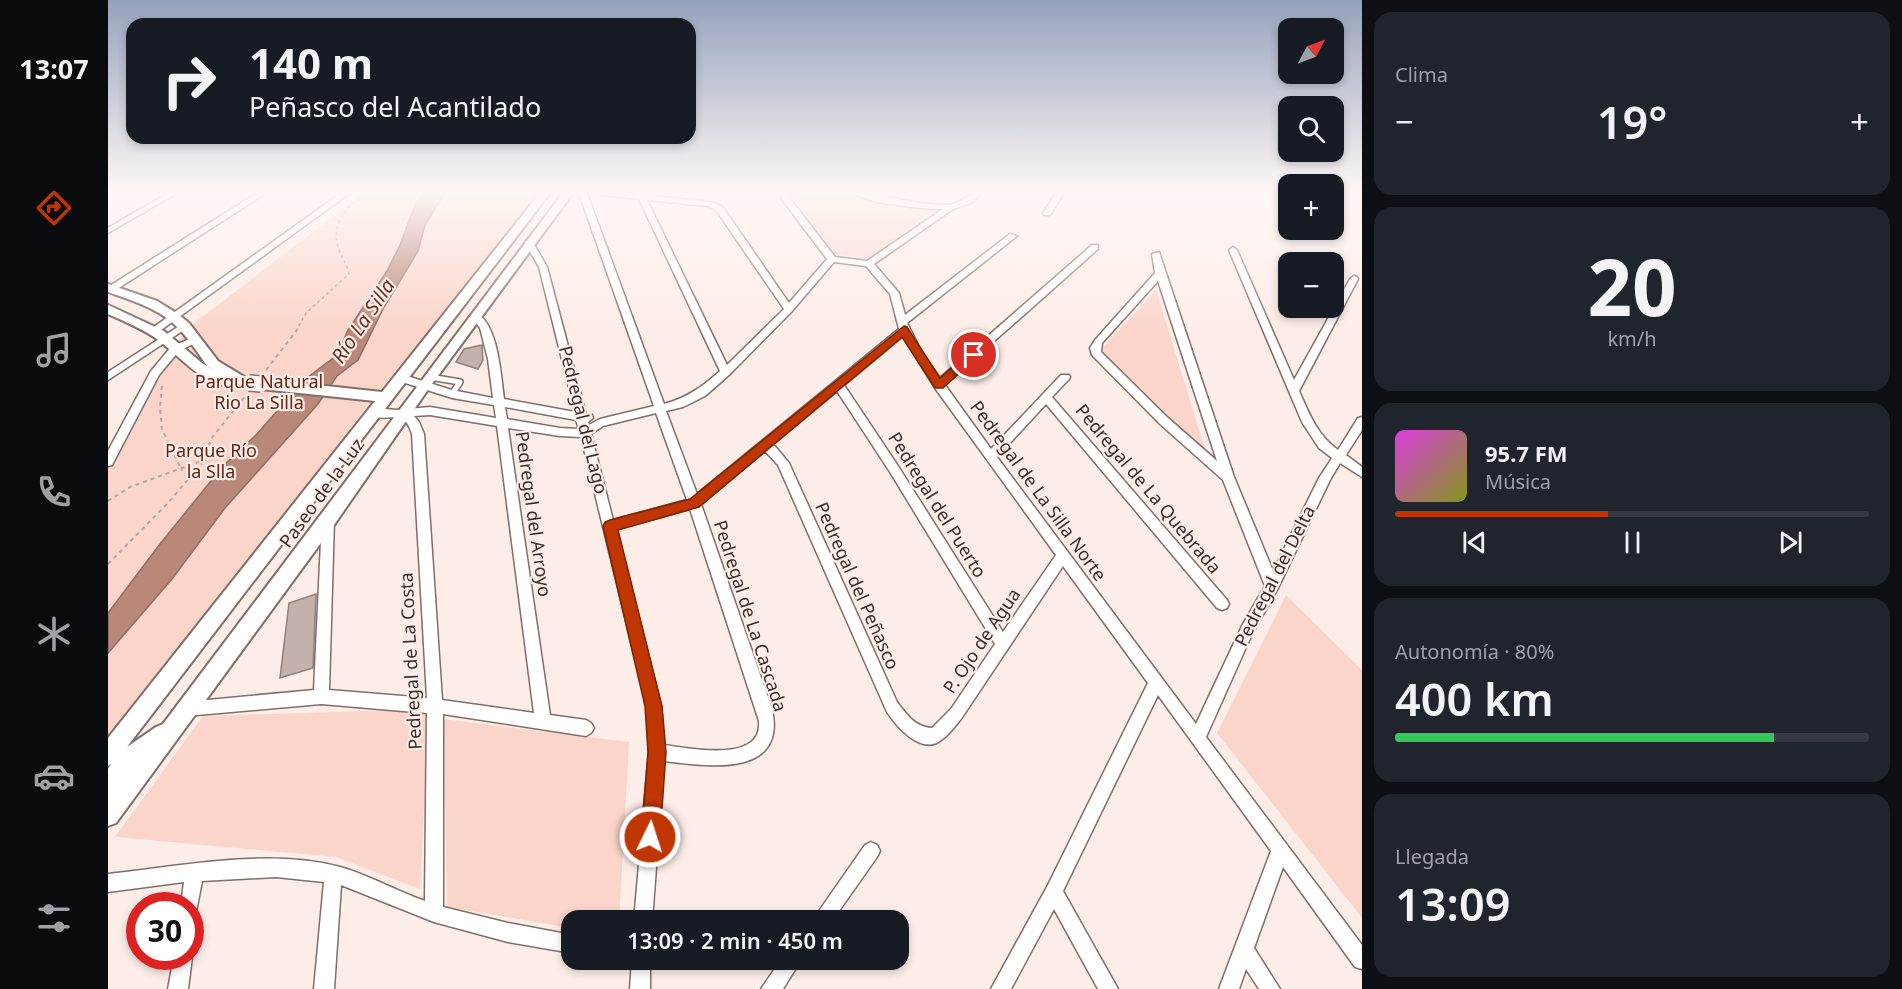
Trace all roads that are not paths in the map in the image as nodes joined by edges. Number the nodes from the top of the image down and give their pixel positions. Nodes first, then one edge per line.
1 (188, 239) edge
2 (282, 239) edge
3 (509, 239) edge
4 (532, 239) edge
5 (599, 239) edge
6 (662, 239) edge
7 (741, 239) edge
8 (818, 239) edge
9 (905, 239) edge
10 (1009, 239) edge
11 (529, 243) junction
12 (1095, 247) dead end
13 (1233, 250) dead end
14 (1156, 254) dead end
15 (832, 259) junction
16 (869, 264) junction
17 (1160, 273) junction
18 (1354, 279) dead end
19 (110, 288) edge
20 (108, 309) edge
21 (789, 309) junction
22 (476, 316) junction
23 (173, 317) junction
24 (184, 326) junction
25 (903, 326) junction
26 (154, 331) junction
27 (194, 340) junction
28 (171, 345) junction
29 (726, 372) junction
30 (1065, 376) dead end
31 (108, 377) edge
32 (400, 378) junction
33 (427, 381) junction
34 (256, 383) junction
35 (838, 384) junction
36 (939, 385) junction
37 (1293, 390) junction
38 (1046, 397) junction
39 (378, 402) junction
40 (499, 403) junction
41 (659, 409) junction
42 (404, 413) junction
43 (582, 416) junction
44 (502, 423) junction
45 (600, 423) junction
46 (1360, 426) edge
47 (585, 432) junction
48 (765, 443) junction
49 (1338, 456) junction
50 (990, 457) junction
51 (108, 462) edge
52 (1362, 473) edge
53 (1228, 477) junction
54 (694, 503) junction
55 (328, 520) junction
56 (610, 526) junction
57 (1063, 555) junction
58 (1272, 586) junction
59 (1222, 604) dead end
60 (1004, 645) junction
61 (1157, 681) junction
62 (321, 697) junction
63 (435, 706) junction
64 (186, 709) junction
65 (543, 720) junction
66 (586, 728) dead end
67 (172, 729) junction
68 (924, 736) joint
69 (1198, 737) junction
70 (657, 752) junction
71 (108, 755) edge
72 (108, 787) edge
73 (108, 815) edge
74 (872, 851) dead end
75 (1280, 851) junction
76 (195, 874) junction
77 (333, 874) junction
78 (108, 883) edge
79 (1054, 891) junction
80 (192, 892) edge
81 (644, 910) edge
82 (829, 910) edge
83 (434, 913) junction
84 (561, 942) edge
85 (1243, 948) junction
86 (1362, 960) edge
87 (181, 970) edge
88 (641, 970) edge
89 (785, 970) edge
90 (178, 989) edge
91 (324, 989) edge
92 (640, 989) edge
93 (771, 989) edge
94 (1001, 989) edge
95 (1108, 989) edge
96 (1229, 989) edge
97 (1270, 989) edge

1 - 19 street
2 - 23 street
3 - 32 street, Paseo de la Luz
4 - 11 street, Paseo de la Luz
5 - 41 street, Pedregal de La Cascada
6 - 29 street
7 - 21 street
8 - 15 street
9 - 16 street
10 - 25 street
11 - 22 street, Paseo de la Luz
11 - 43 street, Pedregal del Lago
12 - 36 street
13 - 37 street
14 - 17 street
15 - 16 street
15 - 21 street
16 - 25 street, Pedregal de La Silla Norte
17 - 53 street
17 - 53 street
18 - 37 street
19 - 23 street
20 - 26 street
21 - 29 street
22 - 33 street, Paseo de la Luz
22 - 40 street, Pedregal del Arroyo
23 - 24 street
23 - 26 street
24 - 27 street
24 - 28 street
25 - 35 street
25 - 36 street, Pedregal de La Silla Norte
26 - 28 street
27 - 28 street
27 - 34 street
28 - 31 street
28 - 34 street
28 - 51 street
29 - 41 street
30 - 38 street
32 - 33 street
32 - 39 street, Paseo de la Luz
33 - 40 street
33 - 42 street, Paseo de la Luz
34 - 39 street
35 - 48 street
35 - 60 street, Pedregal del Puerto
36 - 50 street, Pedregal de La Silla Norte
37 - 49 street
38 - 50 street
38 - 59 street, Pedregal de La Quebrada
39 - 42 street
39 - 71 street, Paseo de la Luz
40 - 43 street
40 - 44 street, Pedregal del Arroyo
41 - 45 street
41 - 54 street, Pedregal de La Cascada
42 - 44 street
42 - 55 street, Paseo de la Luz
42 - 63 street, Pedregal de La Costa
43 - 45 street
43 - 47 street, Pedregal del Lago
44 - 47 street
44 - 65 street, Pedregal del Arroyo
45 - 47 street
46 - 49 street, Pedregal del Delta
47 - 56 street, Pedregal del Lago
48 - 54 street
48 - 68 street, Pedregal del Peñasco
49 - 52 street
49 - 58 street, Pedregal del Delta
50 - 57 street, Pedregal de La Silla Norte
53 - 58 street
54 - 56 street
54 - 70 street, Pedregal de La Cascada
55 - 62 street
55 - 64 street, Paseo de la Luz
56 - 70 street, Pedregal del Lago
57 - 60 street, P. Ojo de Agua
57 - 61 street, Pedregal de La Silla Norte
58 - 69 street, Pedregal del Delta
60 - 68 street, P. Ojo de Agua
61 - 69 street, Pedregal de La Silla Norte
61 - 79 street
62 - 63 street
62 - 64 street
63 - 65 street
63 - 83 street, Pedregal de La Costa
64 - 67 street, Paseo de la Luz
65 - 66 street
67 - 72 street
67 - 73 street, Paseo de la Luz
69 - 75 street, Pedregal de La Silla Norte
70 - 81 street, Pedregal del Lago
74 - 82 street
75 - 85 street
75 - 86 street, Pedregal de La Silla Norte
76 - 77 street
76 - 78 street
76 - 80 street
77 - 83 street
77 - 91 street
79 - 94 street
79 - 95 street
83 - 84 street
85 - 96 street
85 - 97 street
87 - 90 street
88 - 92 street
89 - 93 street

